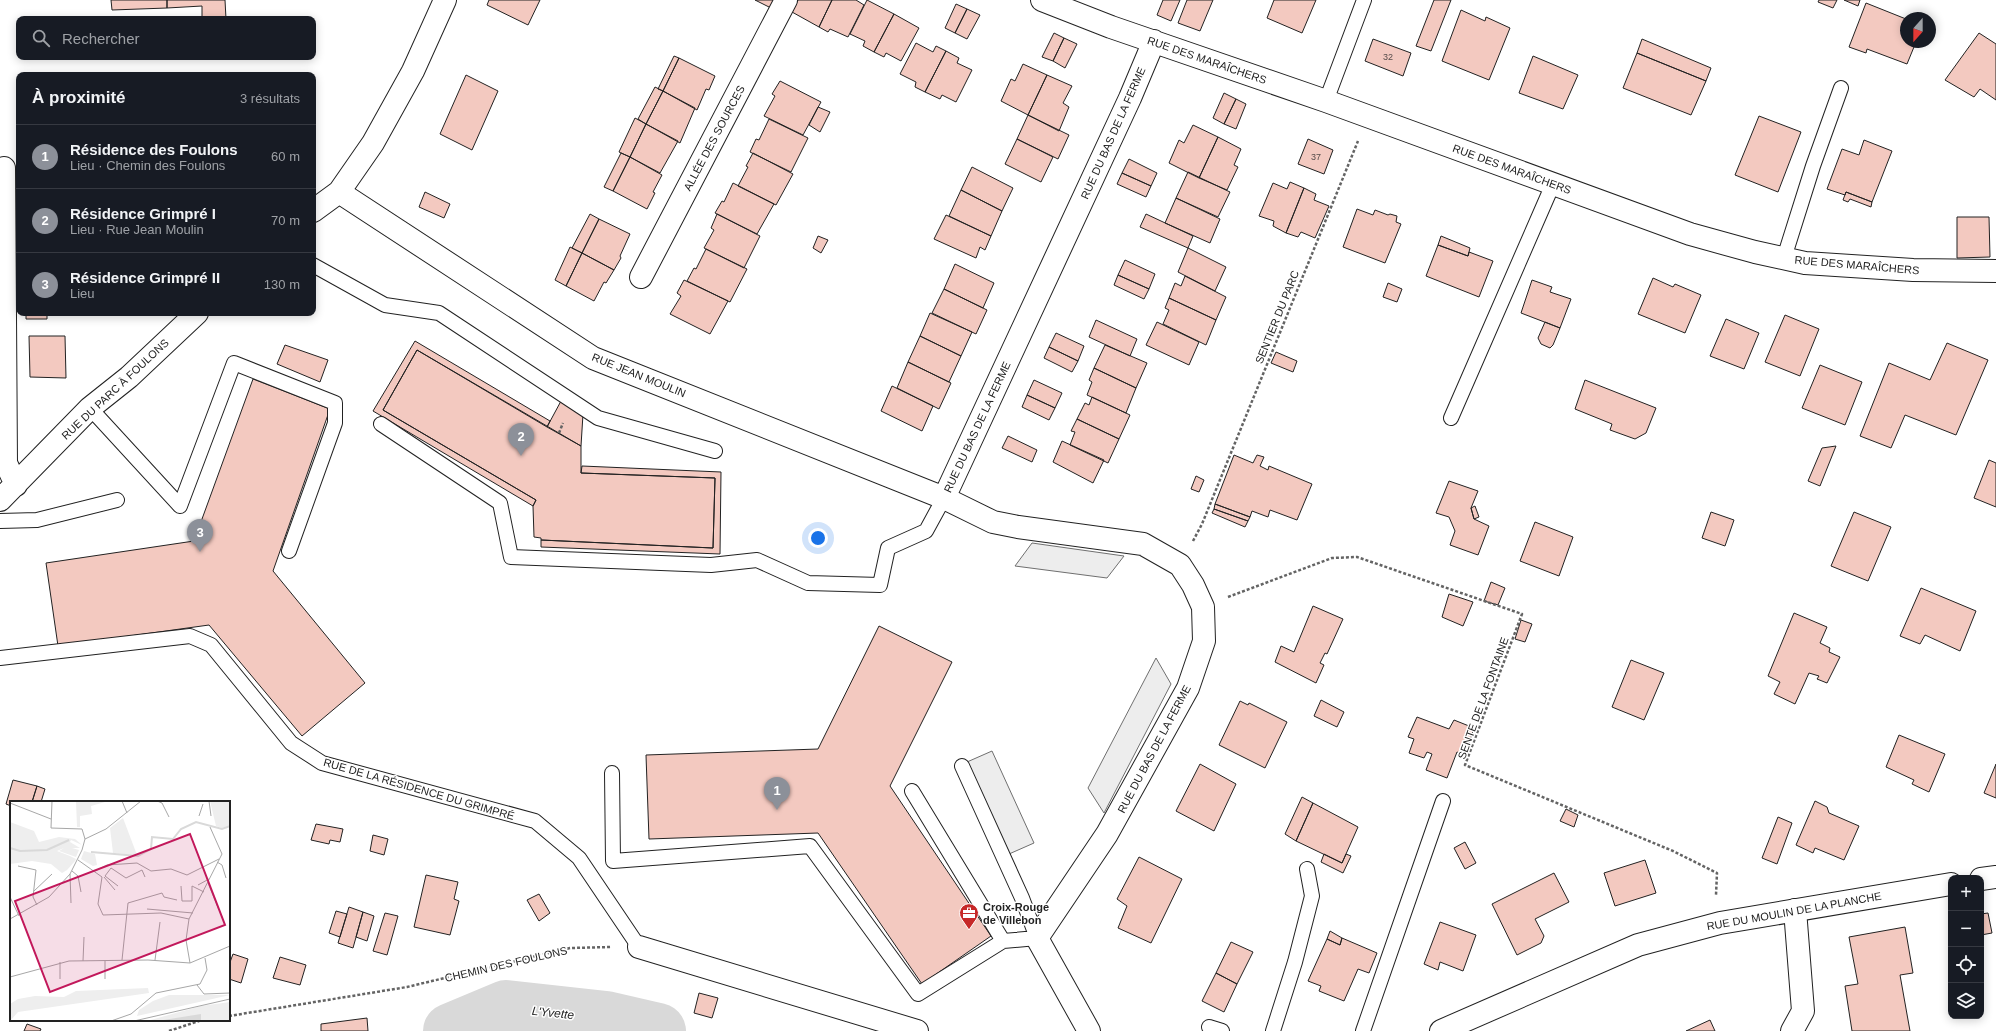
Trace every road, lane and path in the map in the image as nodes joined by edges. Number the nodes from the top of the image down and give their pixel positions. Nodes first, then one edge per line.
1 (445, 0) edge
2 (786, 0) edge
3 (1042, 0) edge
4 (1364, 0) edge
5 (1154, 41) junction
6 (1841, 88) dead end
7 (1326, 101) junction
8 (1368, 116) junction
9 (4, 168) dead end
10 (1553, 184) junction
11 (338, 192) junction
12 (316, 210) edge
13 (1784, 258) junction
14 (316, 267) edge
15 (1996, 271) edge
16 (641, 277) dead end
17 (194, 316) edge
18 (90, 408) junction
19 (1451, 418) dead end
20 (381, 424) dead end
21 (715, 451) dead end
22 (16, 484) junction
23 (944, 498) junction
24 (0, 500) edge
25 (117, 500) dead end
26 (0, 521) edge
27 (1202, 524) dead end
28 (289, 551) dead end
29 (1223, 599) dead end
30 (0, 658) edge
31 (962, 766) dead end
32 (612, 773) dead end
33 (912, 791) dead end
34 (1443, 801) dead end
35 (1307, 869) dead end
36 (1996, 877) edge
37 (1984, 879) edge
38 (1948, 884) edge
39 (1795, 910) junction
40 (1720, 923) junction
41 (1037, 938) junction
42 (1003, 941) junction
43 (639, 947) junction
44 (230, 1016) edge
45 (199, 1021) edge
46 (1082, 1030) edge
47 (168, 1031) edge
48 (917, 1031) edge
49 (1273, 1031) edge
50 (1363, 1031) edge
51 (1441, 1031) edge
52 (1792, 1031) edge

1 - 11 street
2 - 16 street, ALLÉE DES SOURCES
3 - 5 street, RUE DES MARAÎCHERS
4 - 7 lane
5 - 7 street, RUE DES MARAÎCHERS
5 - 23 street, RUE DU BAS DE LA FERME
6 - 13 lane
7 - 8 street, RUE DES MARAÎCHERS
8 - 10 street, RUE DES MARAÎCHERS
8 - 27 path, SENTIER DU PARC
9 - 22 street
10 - 13 street, RUE DES MARAÎCHERS
10 - 19 lane
11 - 12 street
11 - 23 street, RUE JEAN MOULIN
13 - 15 street, RUE DES MARAÎCHERS
14 - 21 lane
17 - 18 street, RUE DU PARC À FOULONS
18 - 22 street, RUE DU PARC À FOULONS
18 - 28 lane
20 - 23 lane
22 - 24 street, RUE DU PARC À FOULONS
23 - 41 street, RUE DU BAS DE LA FERME
25 - 26 lane
29 - 40 path, SENTE DE LA FONTAINE
30 - 43 lane, RUE DE LA RÉSIDENCE DU GRIMPRÉ
31 - 41 lane
32 - 42 lane
33 - 42 lane
34 - 50 lane
35 - 49 lane
36 - 37 street
38 - 39 street, RUE DU MOULIN DE LA PLANCHE
39 - 40 street, RUE DU MOULIN DE LA PLANCHE
39 - 52 street
40 - 51 street, RUE DU MOULIN DE LA PLANCHE
41 - 42 lane
41 - 46 street
43 - 44 path, CHEMIN DES FOULONS
43 - 48 street
45 - 47 path

